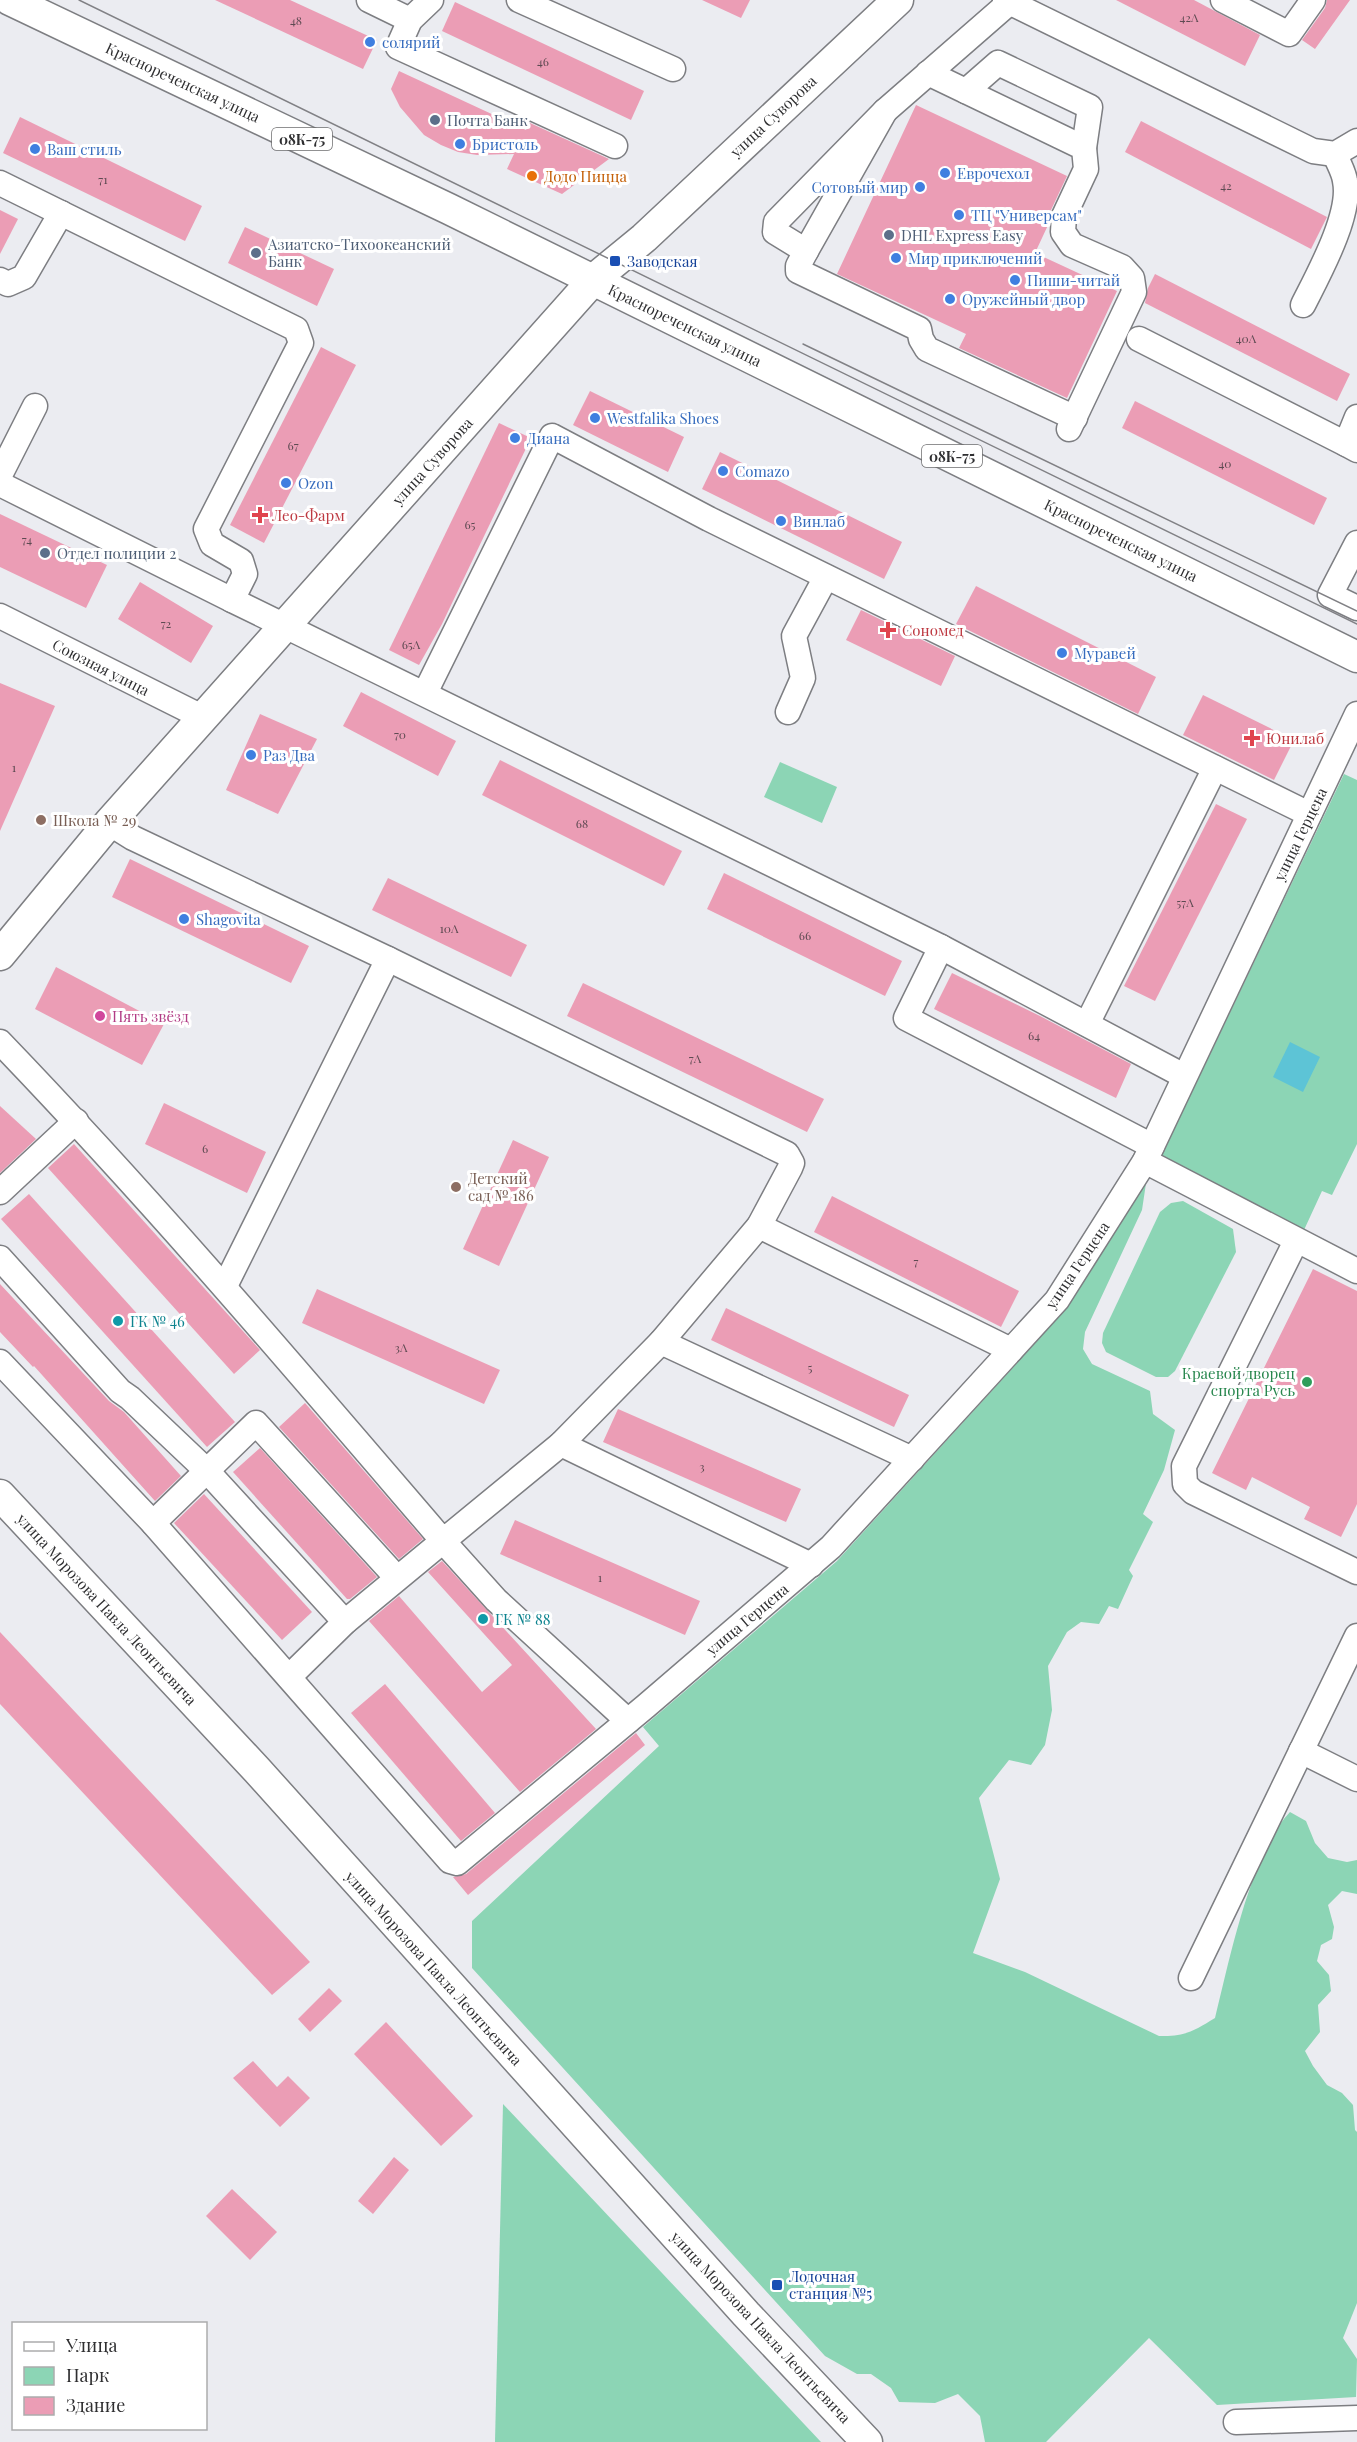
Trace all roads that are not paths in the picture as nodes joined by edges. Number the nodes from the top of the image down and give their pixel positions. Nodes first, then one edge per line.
1 (10, 0) edge
2 (369, 0) edge
3 (431, 0) edge
4 (519, 0) edge
5 (898, 0) edge
6 (1223, 0) edge
7 (1313, 0) edge
8 (1007, 1) edge
9 (410, 20) junction
10 (673, 69) dead end
11 (928, 73) junction
12 (966, 91) junction
13 (885, 111) junction
14 (1357, 141) edge
15 (615, 146) dead end
16 (1084, 148) junction
17 (1335, 154) junction
18 (0, 183) edge
19 (61, 213) junction
20 (806, 251) junction
21 (594, 279) junction
22 (0, 280) edge
23 (1303, 305) dead end
24 (1139, 339) dead end
25 (35, 406) dead end
26 (1357, 417) edge
27 (1351, 447) edge
28 (0, 475) edge
29 (0, 484) edge
30 (1357, 543) edge
31 (826, 577) junction
32 (232, 600) junction
33 (1357, 608) edge
34 (0, 616) edge
35 (285, 625) junction
36 (1357, 657) edge
37 (425, 693) junction
38 (788, 712) dead end
39 (1357, 714) edge
40 (202, 717) junction
41 (1351, 744) edge
42 (1215, 768) junction
43 (1309, 814) junction
44 (109, 823) junction
45 (941, 947) junction
46 (0, 955) edge
47 (388, 959) junction
48 (1087, 1024) junction
49 (0, 1042) edge
50 (1184, 1076) junction
51 (76, 1121) junction
52 (1148, 1154) junction
53 (0, 1192) edge
54 (759, 1226) junction
55 (1296, 1241) junction
56 (0, 1258) edge
57 (1357, 1271) edge
58 (225, 1286) junction
59 (661, 1342) junction
60 (1011, 1350) junction
61 (0, 1362) edge
62 (561, 1444) junction
63 (912, 1459) junction
64 (207, 1471) junction
65 (0, 1495) edge
66 (153, 1523) junction
67 (443, 1541) junction
68 (811, 1565) junction
69 (1357, 1572) edge
70 (397, 1578) junction
71 (345, 1622) junction
72 (1357, 1635) edge
73 (289, 1677) junction
74 (637, 1713) junction
75 (1301, 1751) junction
76 (1357, 1779) edge
77 (1191, 1978) dead end
78 (1357, 2418) edge
79 (1236, 2422) dead end
80 (867, 2442) edge

1 - 21 main road, Краснореченская улица / 08К-75
2 - 9 street
3 - 9 street
4 - 10 street
5 - 21 main road, улица Суворова
6 - 7 street
8 - 11 street
8 - 17 street
9 - 15 street
11 - 12 street
11 - 13 street
12 - 16 street
12 - 16 street
13 - 20 street
13 - 20 street
14 - 17 street
16 - 20 street
17 - 23 street
18 - 19 street
19 - 22 street
19 - 32 street
21 - 35 main road, улица Суворова
21 - 36 main road, Краснореченская улица / 08К-75
24 - 27 street
25 - 28 street
26 - 27 street
29 - 32 street
30 - 33 street
31 - 37 street
31 - 38 street
31 - 42 street
32 - 35 street
34 - 40 street, Союзная улица
35 - 37 street
35 - 40 main road, улица Суворова
37 - 45 street
39 - 41 street, улица Герцена
40 - 44 main road, улица Суворова
41 - 43 street, улица Герцена
42 - 43 street
42 - 48 street
43 - 50 street, улица Герцена
44 - 46 main road, улица Суворова
44 - 47 street
45 - 48 street
45 - 52 street
47 - 54 street
47 - 58 street
48 - 50 street
49 - 51 street
50 - 52 street, улица Герцена
51 - 53 street
51 - 58 street
52 - 55 street
52 - 60 street, улица Герцена
54 - 59 street
54 - 60 street
55 - 57 street
55 - 69 street
56 - 64 street
58 - 67 street
59 - 62 street
59 - 63 street
60 - 63 street, улица Герцена
61 - 66 street
62 - 67 street
62 - 68 street
63 - 68 street, улица Герцена
64 - 66 street
64 - 70 street
64 - 71 street
65 - 80 main road, улица Морозова Павла Леонтьевича
66 - 73 street
67 - 70 street
67 - 74 street
68 - 74 street, улица Герцена
70 - 71 street
71 - 73 street
72 - 75 street
73 - 74 street, улица Герцена
75 - 76 street
75 - 77 street
78 - 79 street

